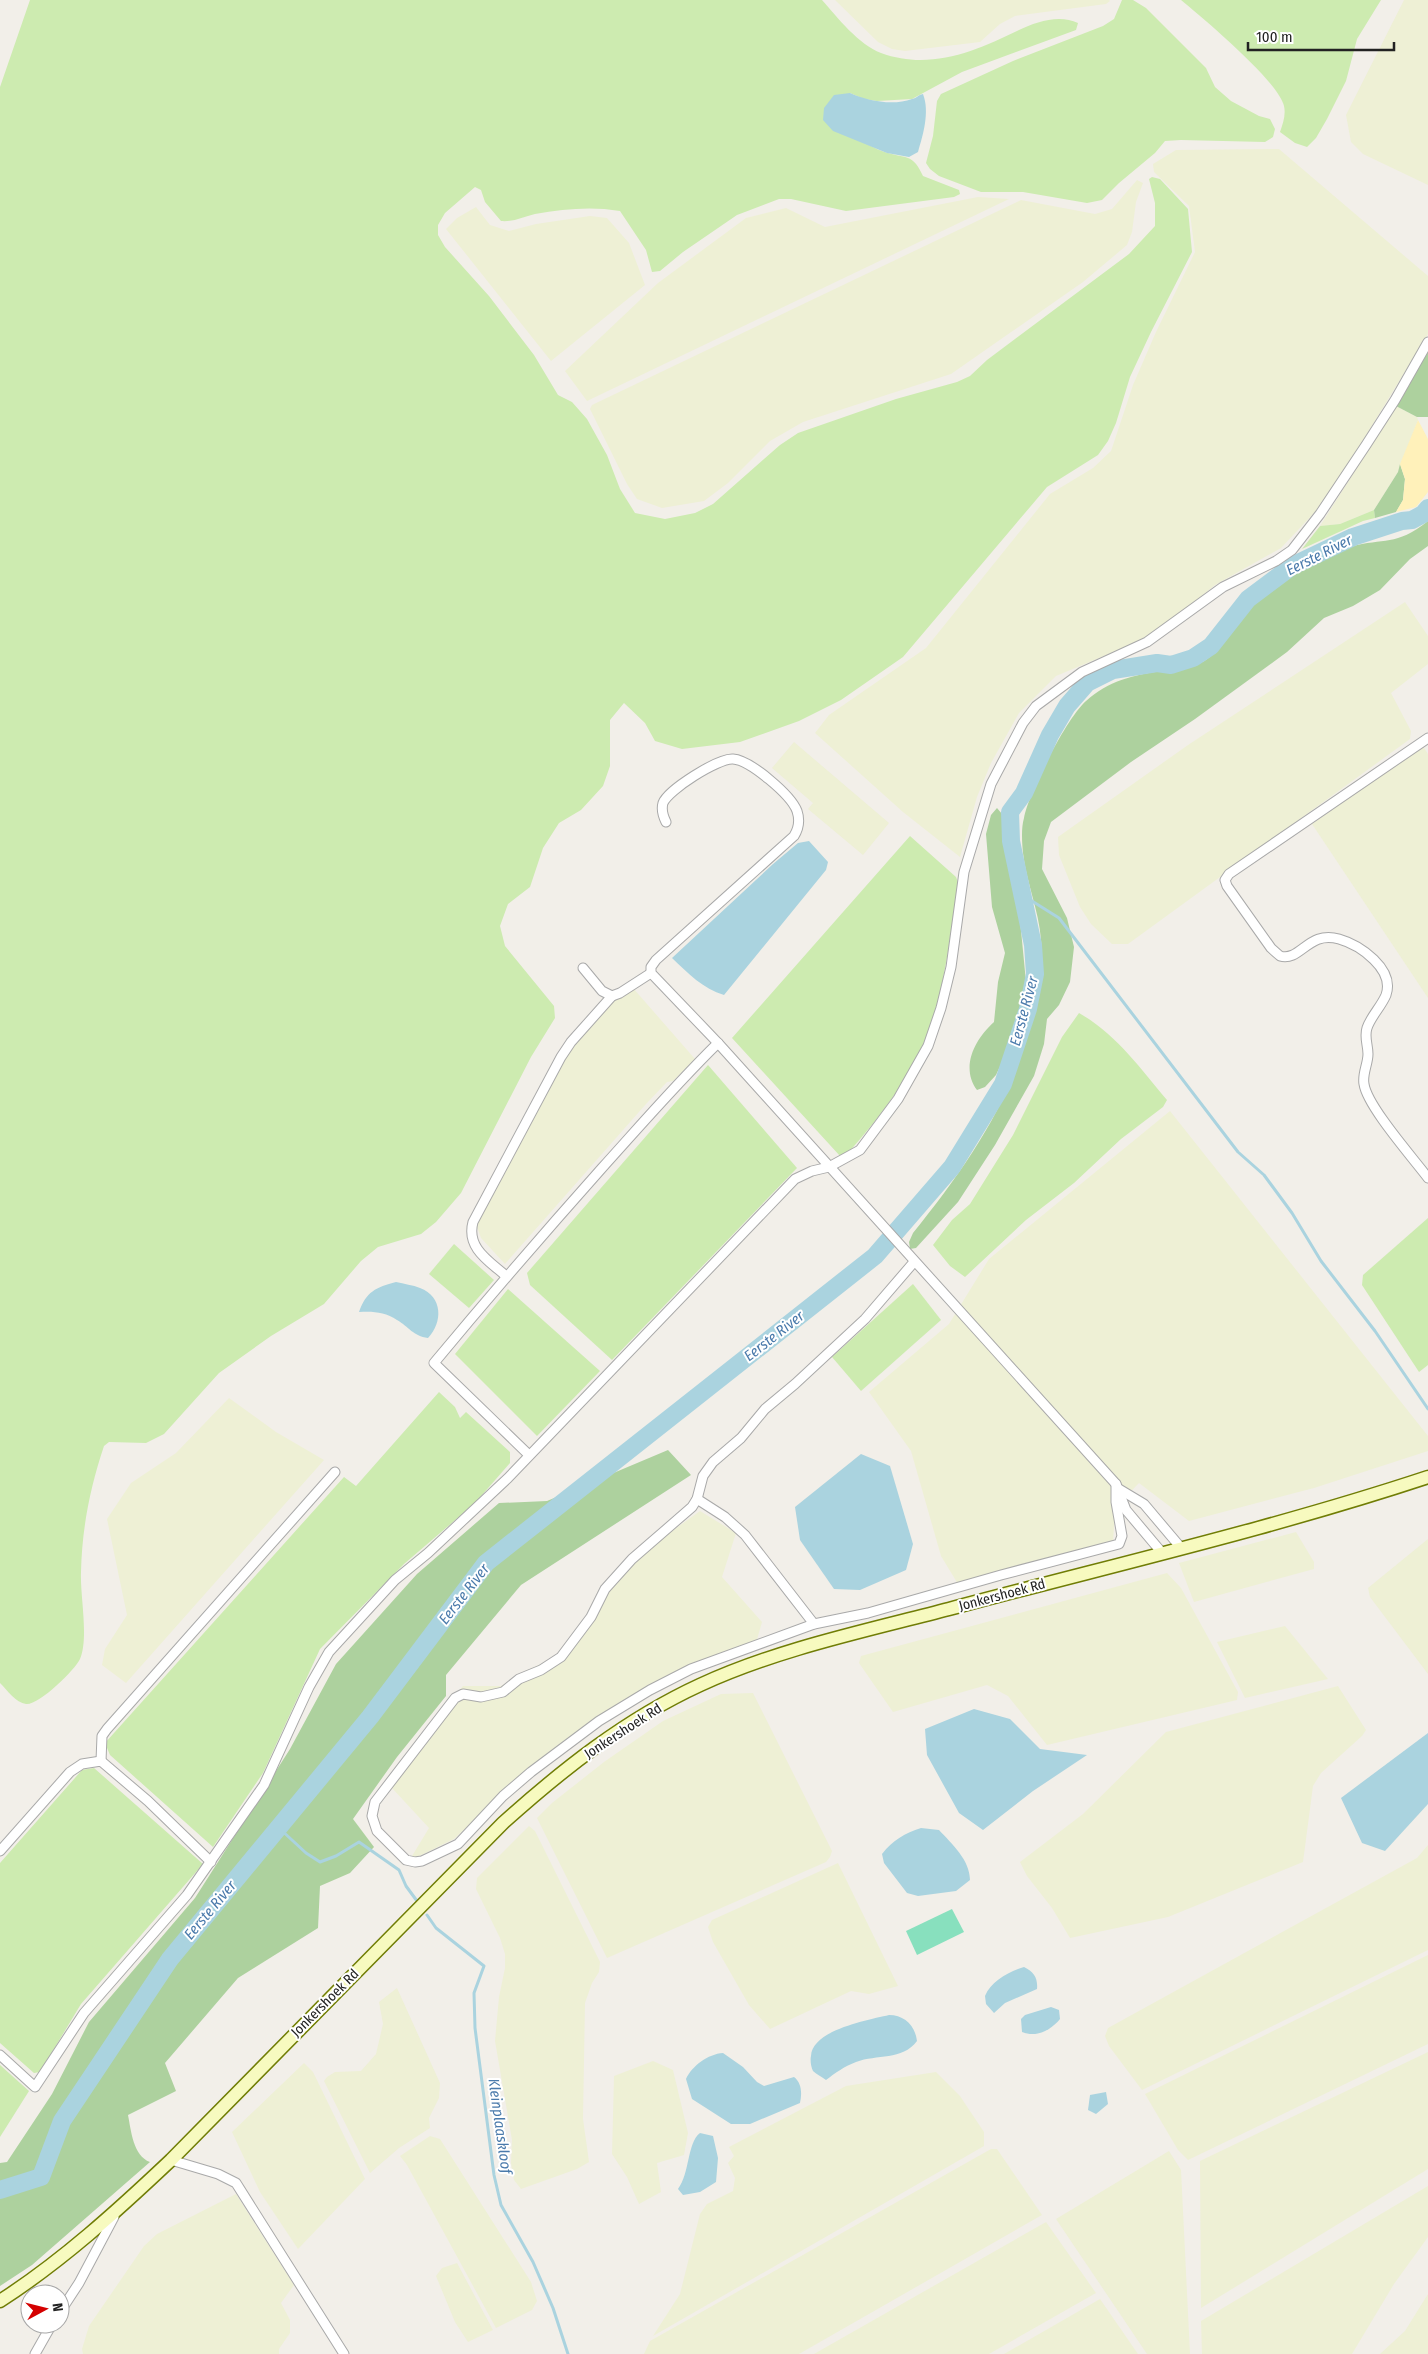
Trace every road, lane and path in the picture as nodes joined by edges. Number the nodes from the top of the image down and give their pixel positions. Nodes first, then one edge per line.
1 (1428, 342) edge
2 (1428, 738) edge
3 (666, 822) dead end
4 (583, 968) dead end
5 (651, 973) junction
6 (612, 996) junction
7 (718, 1043) junction
8 (829, 1167) junction
9 (1428, 1178) edge
10 (914, 1262) junction
11 (506, 1276) junction
12 (528, 1455) junction
13 (335, 1472) dead end
14 (1428, 1477) edge
15 (1118, 1486) junction
16 (697, 1499) junction
17 (1182, 1550) junction
18 (1162, 1554) junction
19 (814, 1624) junction
20 (100, 1761) junction
21 (0, 1851) edge
22 (211, 1862) junction
23 (0, 2056) edge
24 (171, 2160) junction
25 (116, 2211) junction
26 (70, 2296) edge
27 (0, 2301) edge
28 (46, 2334) edge
29 (35, 2354) edge
30 (344, 2354) edge

1 - 8 street
2 - 9 street
3 - 5 street
4 - 6 street
5 - 6 street
5 - 7 street
6 - 11 street
7 - 8 street
7 - 11 street
8 - 10 street
8 - 12 street
10 - 15 street
10 - 16 street
11 - 12 street
12 - 22 street
13 - 20 street
14 - 17 street, Jonkershoek Rd
15 - 17 street
15 - 18 street
15 - 19 street
16 - 19 street
16 - 19 street
17 - 18 street, Jonkershoek Rd
18 - 24 street, Jonkershoek Rd
20 - 21 street
20 - 22 street
22 - 23 street
24 - 25 street, Jonkershoek Rd
24 - 30 street
25 - 26 street
25 - 27 street, Jonkershoek Rd
28 - 29 street

